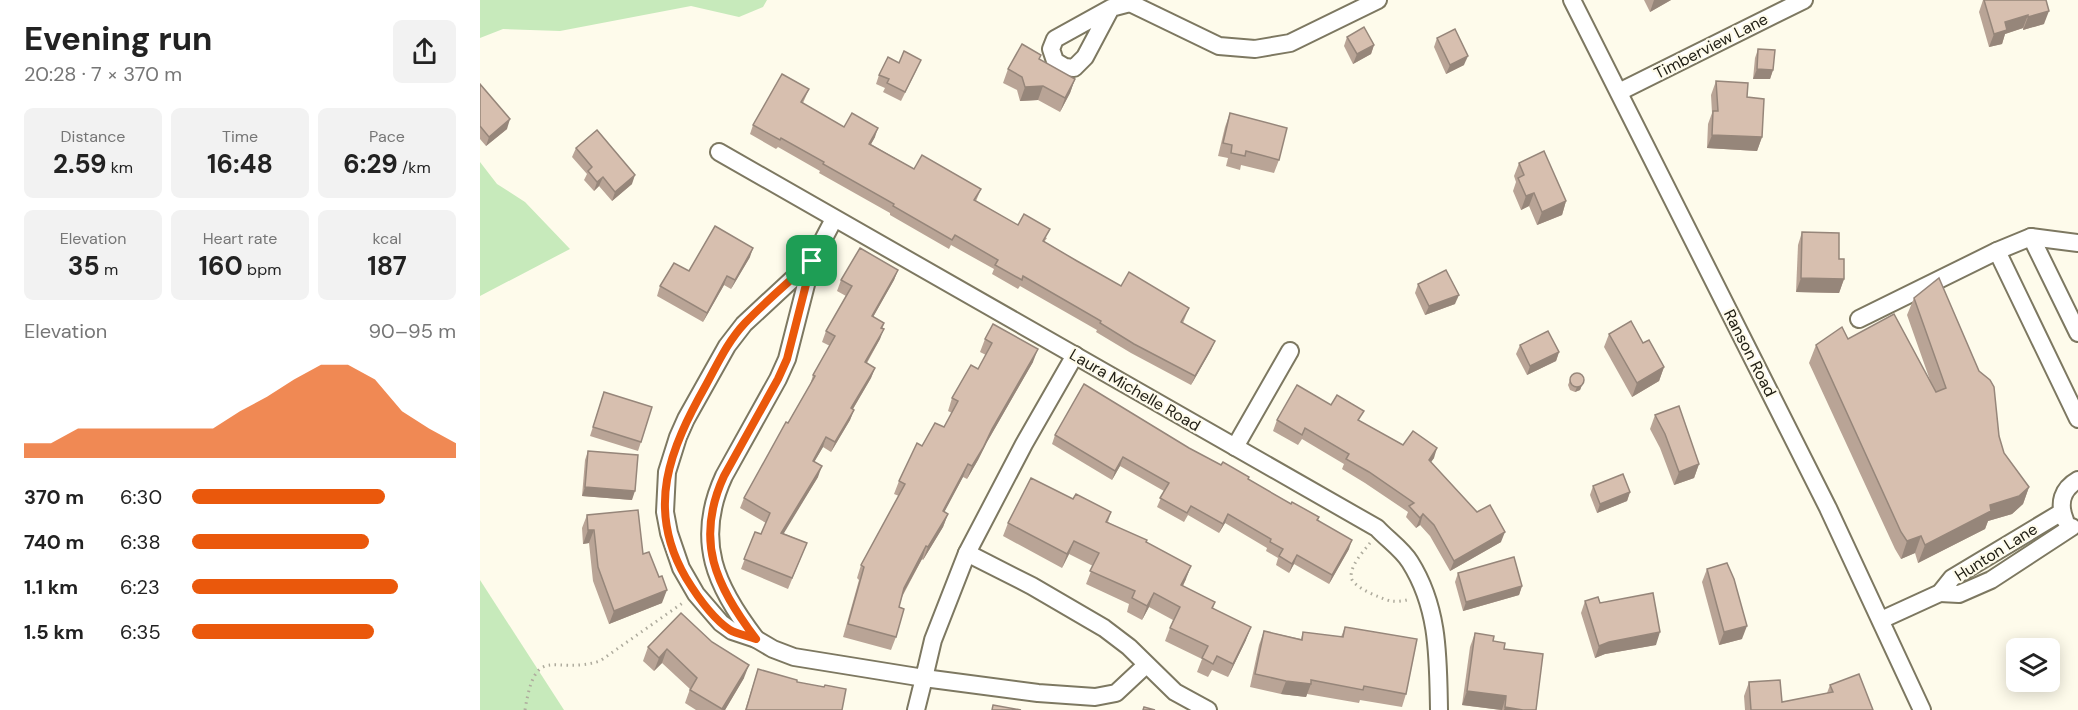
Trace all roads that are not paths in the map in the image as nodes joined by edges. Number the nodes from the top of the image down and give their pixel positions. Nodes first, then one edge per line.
1 (1378, 0) edge
2 (1572, 0) edge
3 (1804, 0) edge
4 (1111, 8) dead end
5 (1619, 92) junction
6 (719, 152) dead end
7 (834, 219) junction
8 (2031, 237) junction
9 (2078, 243) edge
10 (1997, 251) junction
11 (812, 261) junction
12 (1859, 319) dead end
13 (2078, 333) edge
14 (1290, 351) dead end
15 (1075, 355) junction
16 (2071, 386) edge
17 (2078, 419) edge
18 (1235, 447) junction
19 (2078, 480) edge
20 (2062, 512) junction
21 (2075, 528) edge
22 (967, 553) junction
23 (1940, 593) junction
24 (1881, 620) junction
25 (756, 639) junction
26 (1146, 665) junction
27 (924, 678) junction
28 (916, 710) edge
29 (1208, 710) edge
30 (1438, 710) edge
31 (1922, 710) edge

1 - 4 street
2 - 5 street, Ranson Road
3 - 5 street, Timberview Lane
5 - 24 street, Ranson Road
6 - 7 street, Laura Michelle Road
7 - 11 street
7 - 15 street, Laura Michelle Road
8 - 9 street
8 - 10 street
8 - 13 street
10 - 12 street
10 - 16 street
11 - 25 street
11 - 25 street
14 - 18 street
15 - 18 street, Laura Michelle Road
15 - 22 street
16 - 17 street
18 - 30 street, Laura Michelle Road
19 - 20 street
20 - 21 street
20 - 23 street, Hunton Lane
21 - 23 street, Hunton Lane
22 - 26 street
22 - 27 street
23 - 24 street
24 - 31 street, Ranson Road
25 - 27 street
26 - 27 street
26 - 29 street
27 - 28 street

